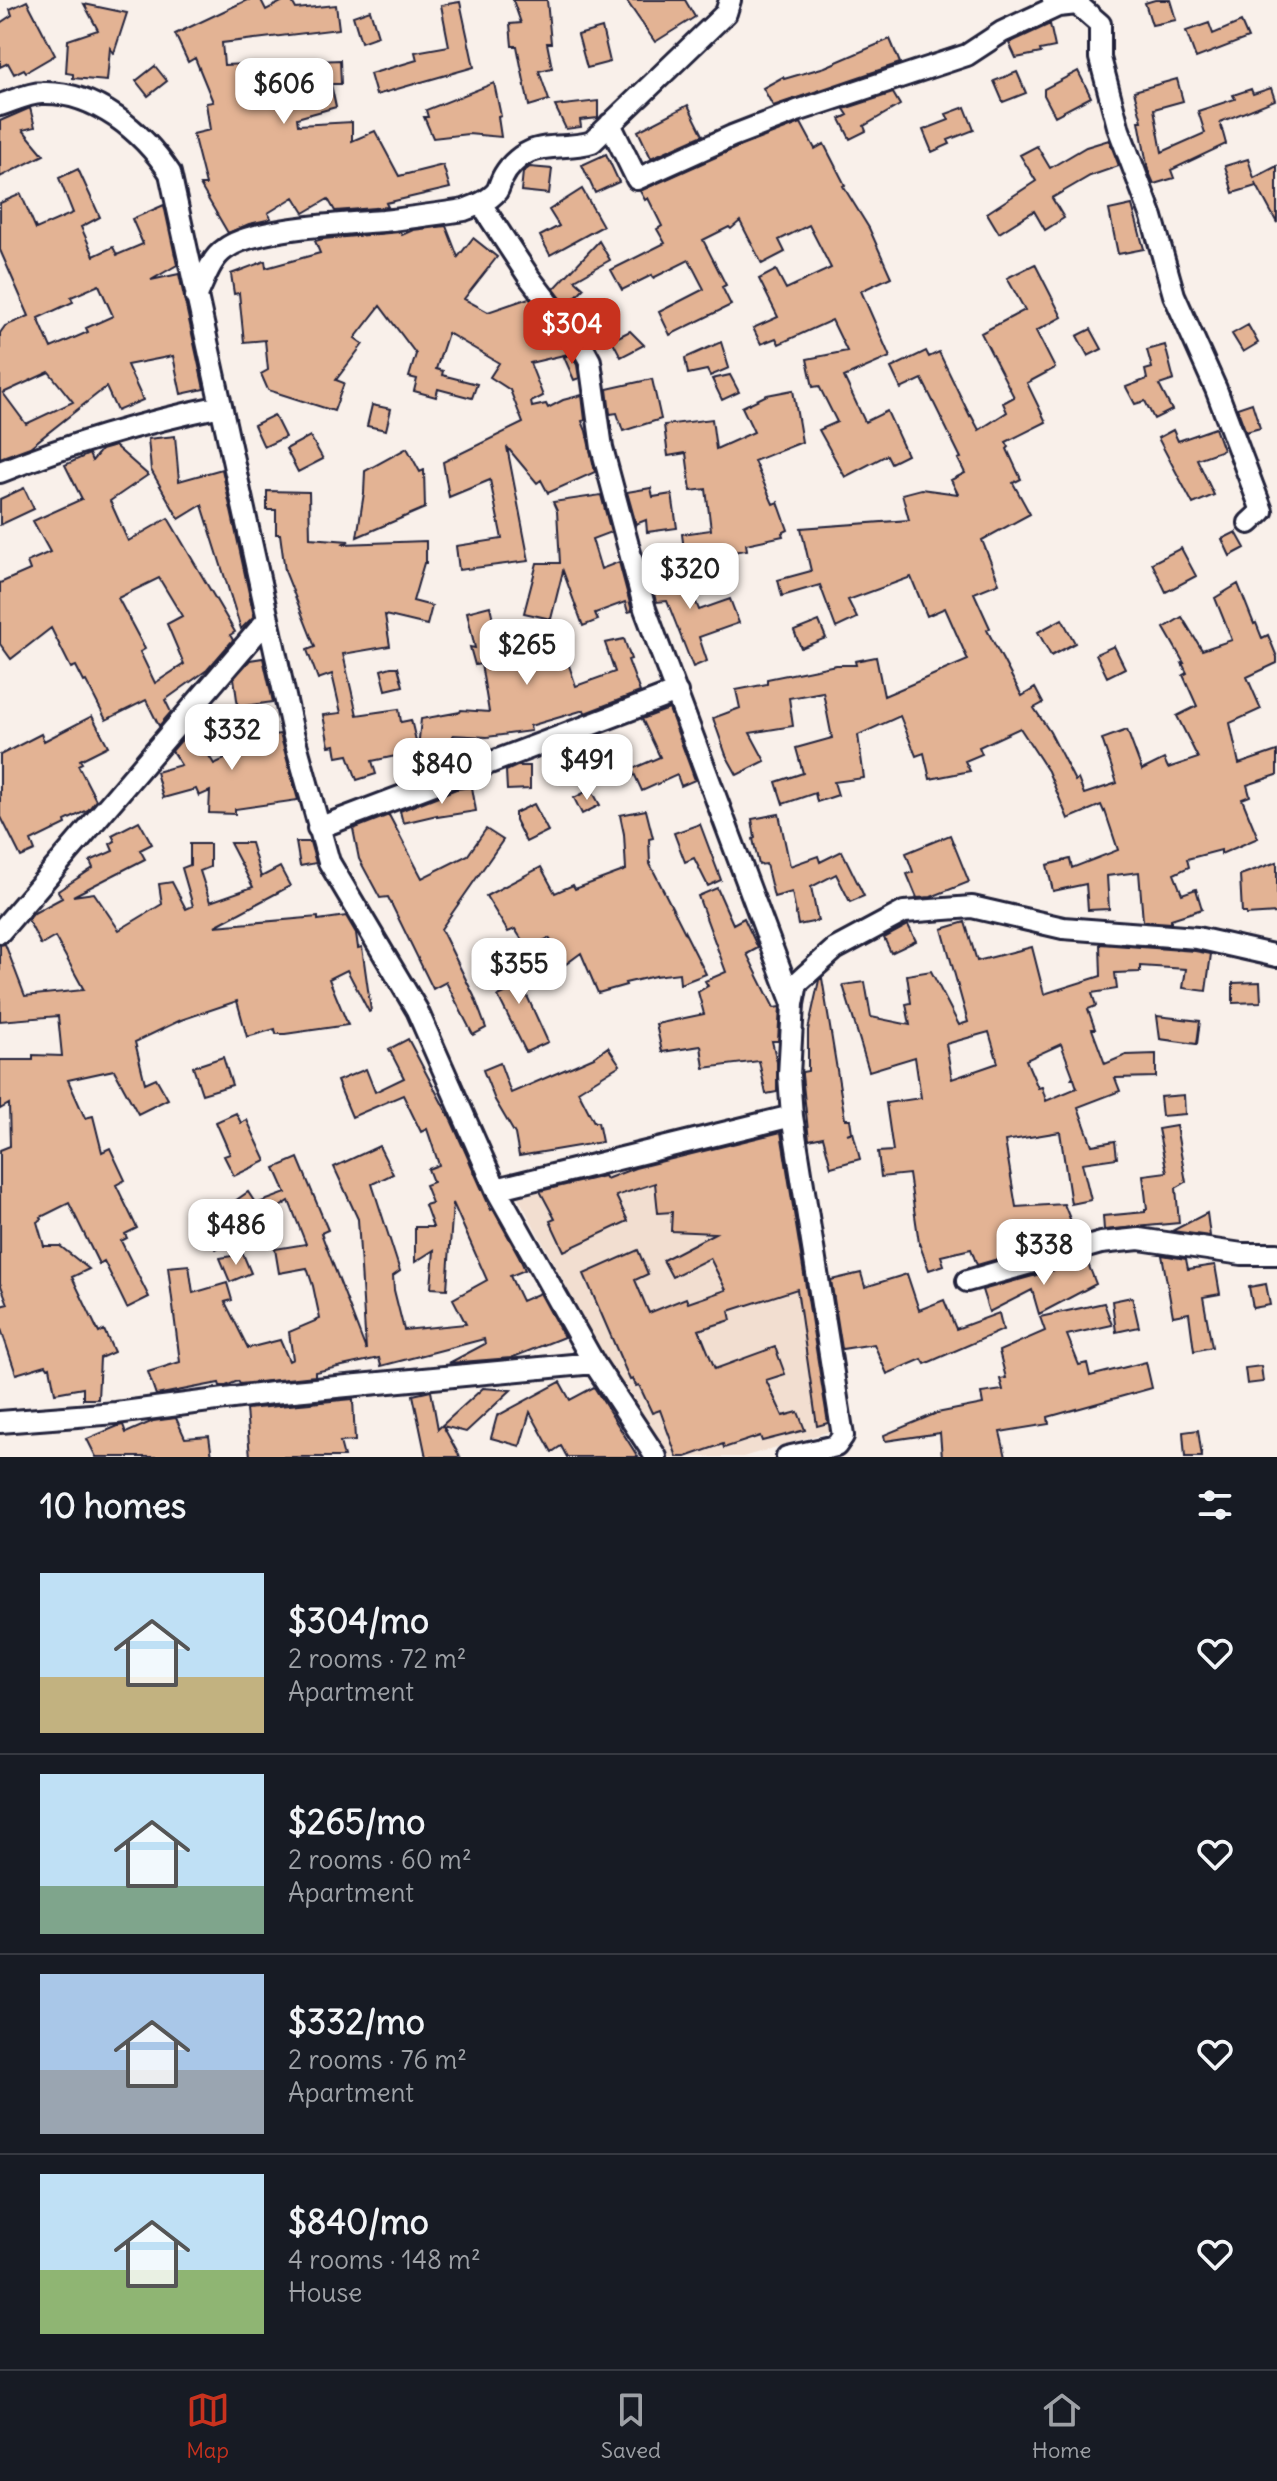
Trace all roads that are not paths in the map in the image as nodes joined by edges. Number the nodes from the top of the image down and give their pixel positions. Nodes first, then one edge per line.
1 (730, 0) edge
2 (1056, 3) edge
3 (0, 105) edge
4 (610, 124) junction
5 (481, 204) junction
6 (196, 297) junction
7 (221, 406) junction
8 (0, 472) edge
9 (1249, 523) dead end
10 (268, 619) junction
11 (677, 692) junction
12 (318, 828) junction
13 (0, 932) edge
14 (1277, 956) edge
15 (793, 1004) junction
16 (792, 1116) junction
17 (496, 1189) junction
18 (1277, 1254) edge
19 (967, 1281) dead end
20 (594, 1363) junction
21 (0, 1422) edge
22 (656, 1457) edge
23 (787, 1457) edge

1 - 4 street
2 - 4 street
2 - 9 street
3 - 6 street
4 - 5 street
5 - 6 street
5 - 11 street
6 - 7 street
7 - 8 street
7 - 10 street
10 - 12 street
10 - 13 street
11 - 12 street
11 - 15 street
12 - 17 street
14 - 15 street
15 - 16 street
16 - 17 street
16 - 23 street
17 - 20 street
18 - 19 street
20 - 21 street
20 - 22 street

